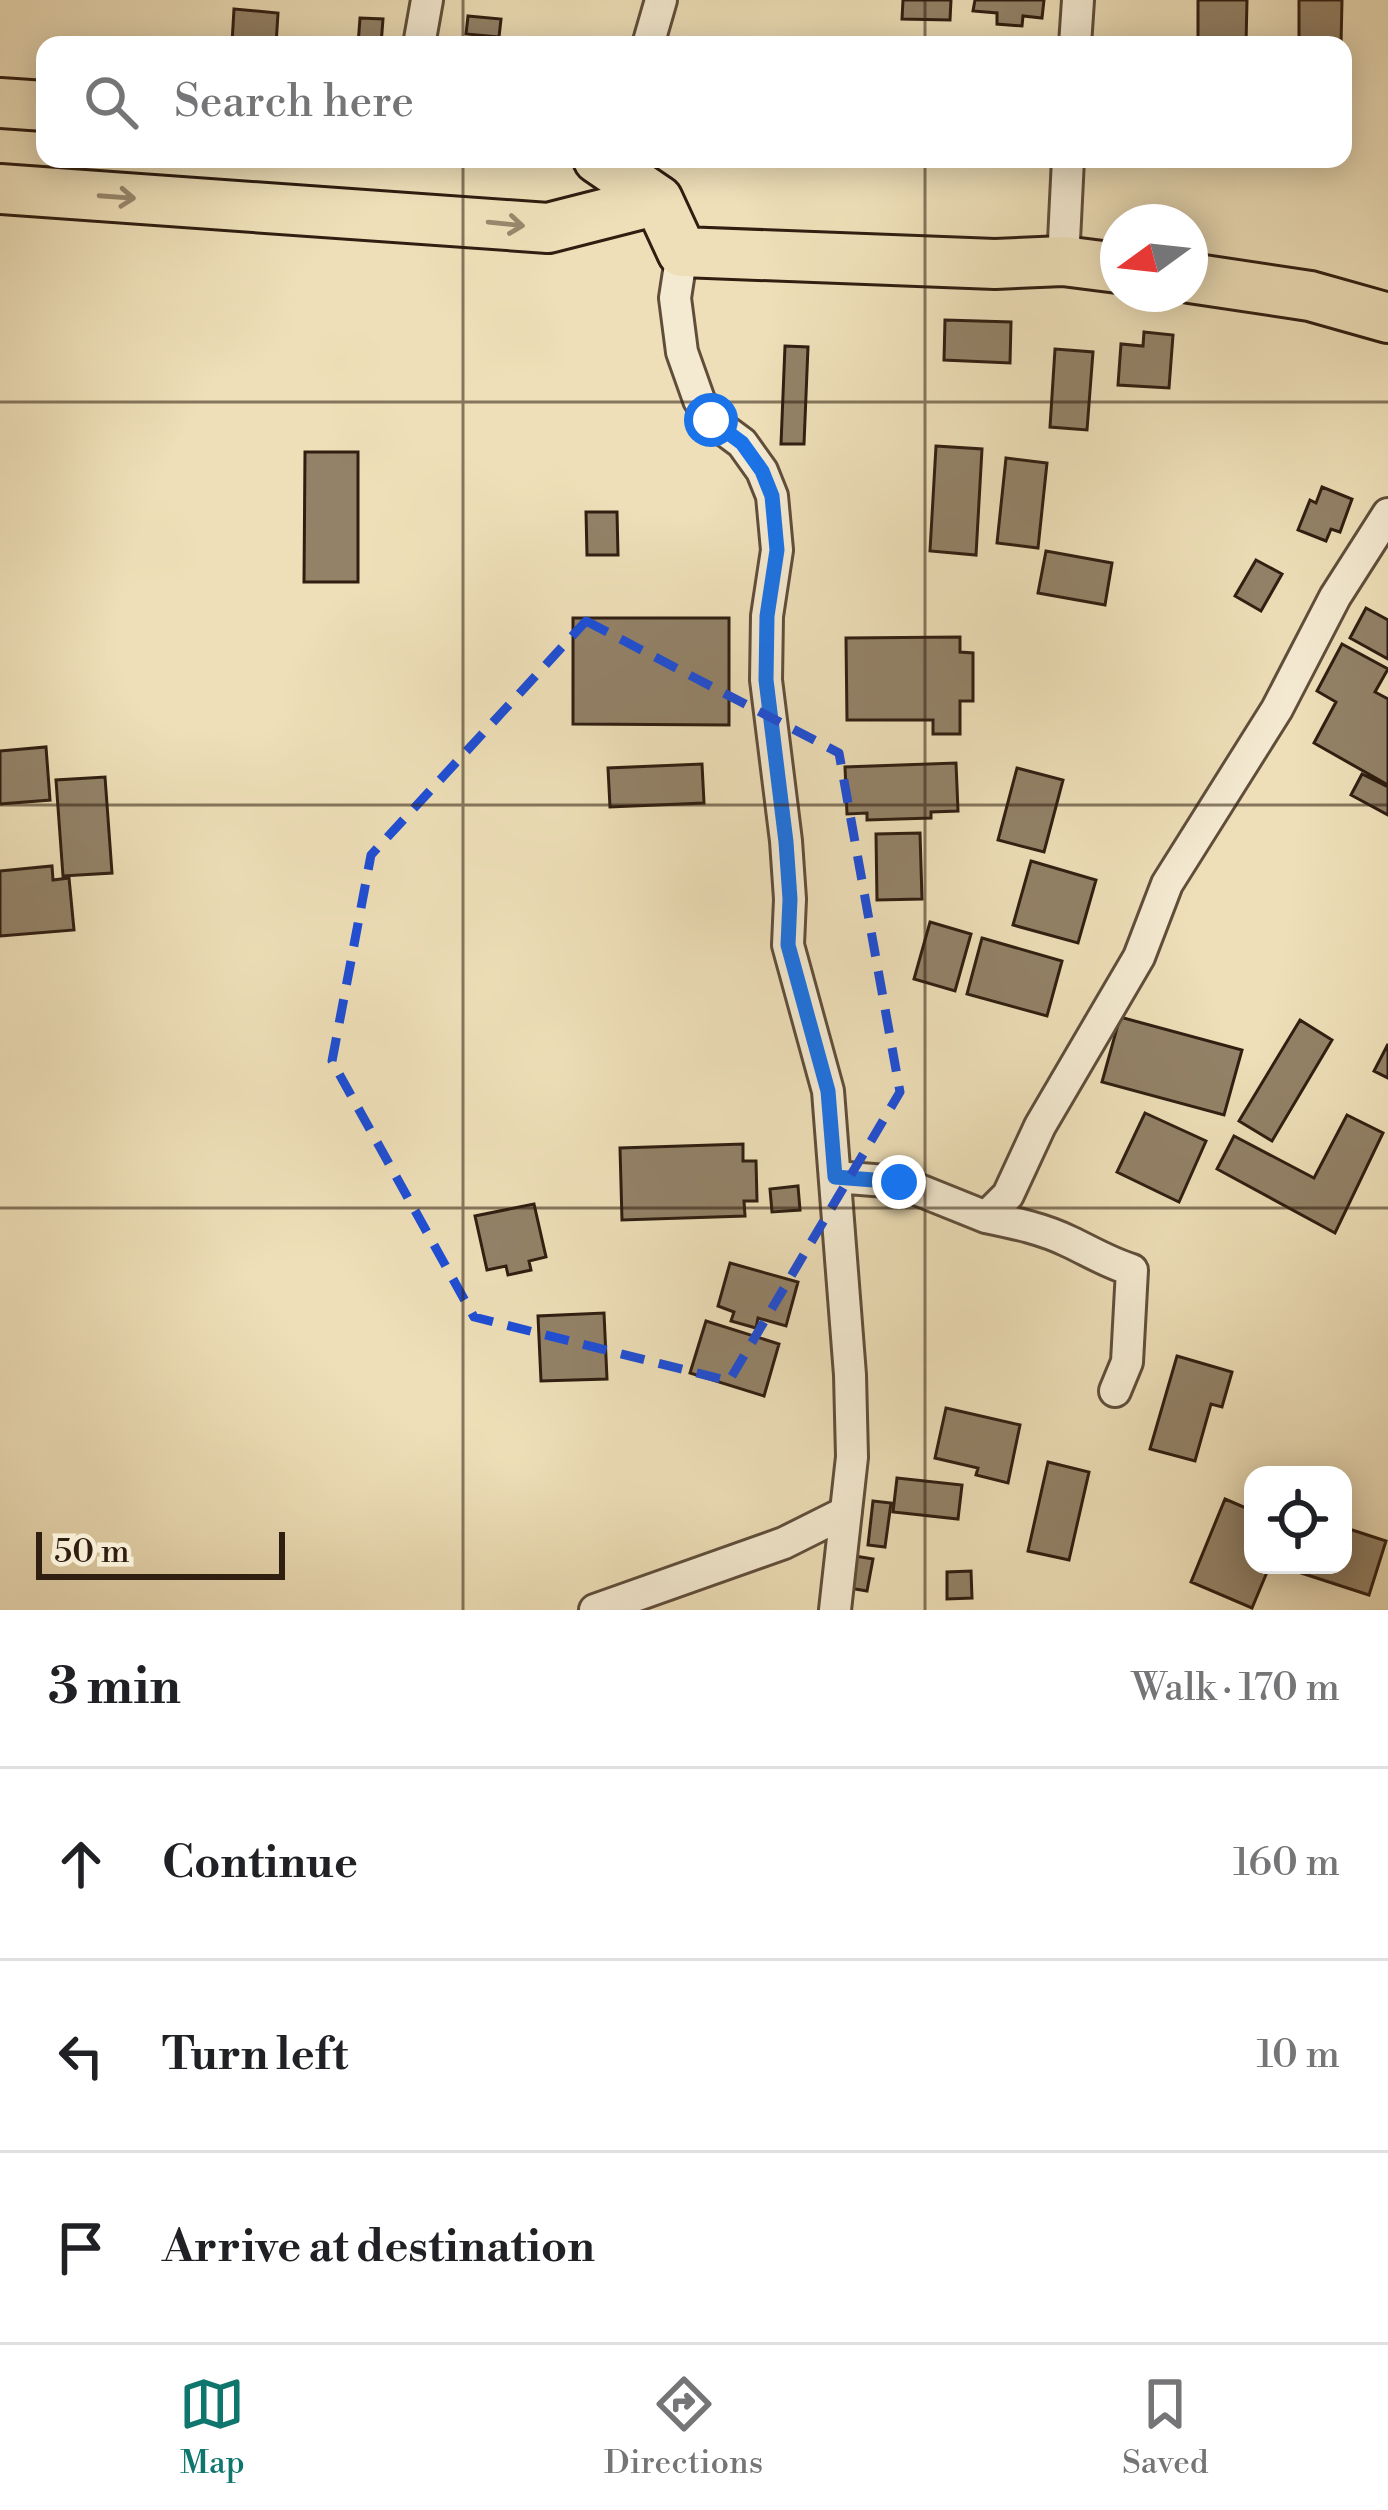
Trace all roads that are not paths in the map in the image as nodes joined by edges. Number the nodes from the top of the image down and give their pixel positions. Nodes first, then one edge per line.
1 (427, 0) edge
2 (661, 0) edge
3 (1078, 0) edge
4 (421, 36) edge
5 (651, 36) edge
6 (1076, 36) edge
7 (0, 103) edge
8 (36, 105) edge
9 (611, 168) edge
10 (1068, 168) edge
11 (0, 189) edge
12 (658, 200) junction
13 (682, 253) junction
14 (1063, 261) junction
15 (1100, 266) edge
16 (1208, 281) edge
17 (1388, 318) edge
18 (1388, 514) edge
19 (835, 1177) junction
20 (986, 1217) junction
21 (1115, 1391) dead end
22 (846, 1512) junction
23 (595, 1610) edge
24 (835, 1610) edge

1 - 4 street
2 - 5 street
3 - 6 street
7 - 8 main road
9 - 12 main road
10 - 14 street
11 -> 12 main road
12 - 13 main road
13 - 14 main road
13 - 19 street
14 - 15 main road
16 - 17 main road
18 - 20 street
19 - 20 street
19 - 22 street
20 - 21 street
22 - 23 street
22 - 24 street

